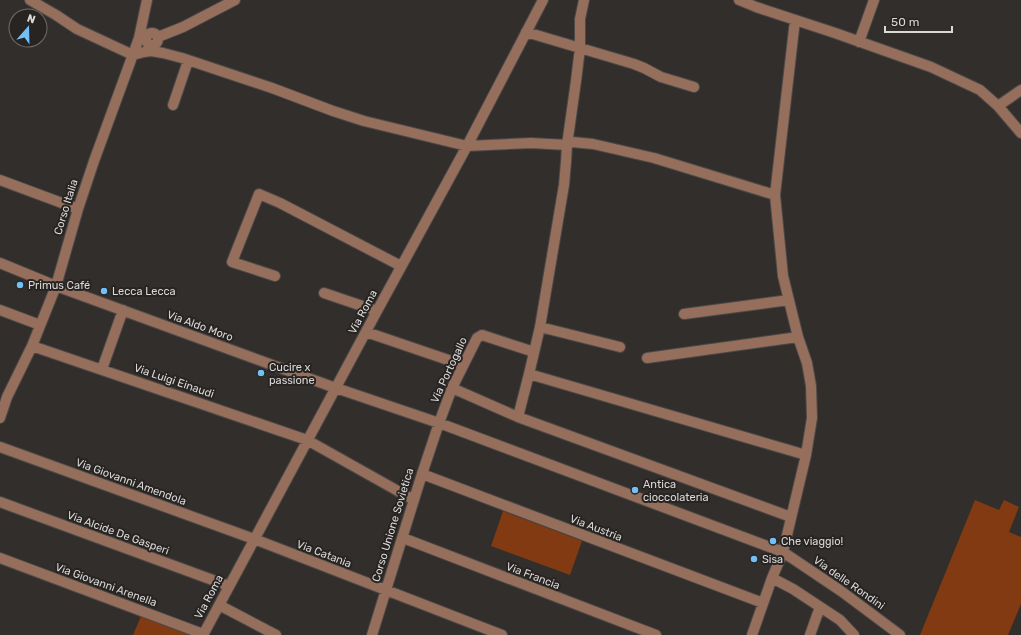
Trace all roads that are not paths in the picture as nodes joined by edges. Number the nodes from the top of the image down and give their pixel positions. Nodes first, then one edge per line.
1 (30, 0) edge
2 (147, 0) edge
3 (235, 0) edge
4 (543, 0) edge
5 (584, 0) edge
6 (739, 0) edge
7 (874, 0) edge
8 (795, 20) junction
9 (526, 32) junction
10 (142, 38) junction
11 (156, 41) junction
12 (859, 42) junction
13 (580, 48) junction
14 (163, 54) junction
15 (133, 55) junction
16 (188, 61) junction
17 (694, 87) dead end
18 (1021, 90) edge
19 (172, 105) dead end
20 (998, 106) junction
21 (1021, 133) edge
22 (567, 145) junction
23 (466, 146) junction
24 (0, 180) edge
25 (775, 195) junction
26 (78, 209) junction
27 (0, 264) edge
28 (401, 266) junction
29 (275, 276) dead end
30 (56, 286) junction
31 (324, 293) dead end
32 (789, 300) junction
33 (0, 310) edge
34 (123, 310) junction
35 (377, 311) junction
36 (684, 314) dead end
37 (40, 326) junction
38 (540, 327) junction
39 (366, 332) junction
40 (798, 337) junction
41 (32, 346) junction
42 (620, 347) dead end
43 (534, 352) junction
44 (647, 358) dead end
45 (463, 365) junction
46 (102, 369) junction
47 (529, 374) junction
48 (335, 388) junction
49 (452, 388) junction
50 (3, 396) edge
51 (518, 417) junction
52 (0, 418) edge
53 (439, 423) junction
54 (307, 440) junction
55 (0, 447) edge
56 (806, 455) junction
57 (422, 474) junction
58 (414, 500) junction
59 (0, 502) edge
60 (791, 517) junction
61 (403, 538) junction
62 (254, 540) junction
63 (783, 552) junction
64 (0, 558) edge
65 (772, 578) junction
66 (229, 586) junction
67 (386, 591) junction
68 (763, 604) junction
69 (219, 605) junction
70 (820, 607) junction
71 (203, 634) edge
72 (276, 635) edge
73 (372, 635) edge
74 (502, 635) edge
75 (656, 635) edge
76 (752, 635) edge
77 (810, 635) edge
78 (854, 635) edge
79 (900, 635) edge

1 - 15 street
2 - 10 street, Corso Italia
3 - 11 street
4 - 9 street, Via Roma
5 - 13 street
6 - 8 street
7 - 12 street
8 - 12 street
8 - 25 street
9 - 13 street
9 - 23 street, Via Roma
10 - 11 street
10 - 15 street, Corso Italia
11 - 14 street
12 - 20 street
13 - 17 street
13 - 22 street
14 - 15 street
14 - 16 street
15 - 26 street, Corso Italia
16 - 19 street
16 - 23 street
18 - 20 street
20 - 21 street
22 - 23 street
22 - 25 street
22 - 38 street
23 - 28 street, Via Roma
24 - 26 street
25 - 32 street
26 - 30 street, Corso Italia
27 - 30 street, Via Aldo Moro
28 - 29 street
28 - 35 street, Via Roma
30 - 34 street, Via Aldo Moro
30 - 37 street, Corso Italia
31 - 35 street
32 - 36 street
32 - 40 street
33 - 37 street
34 - 46 street
34 - 48 street, Via Aldo Moro
35 - 39 street, Via Roma
37 - 41 street, Corso Italia
38 - 42 street
38 - 43 street
39 - 45 street
39 - 48 street, Via Roma
40 - 44 street
40 - 56 street
41 - 46 street, Via Luigi Einaudi
41 - 50 street, Corso Italia
43 - 45 street, Via Portogallo
43 - 47 street
45 - 49 street, Via Portogallo
46 - 54 street, Via Luigi Einaudi
47 - 51 street
47 - 56 street
48 - 53 street, Via Aldo Moro
48 - 54 street, Via Roma
49 - 51 street
49 - 53 street, Via Portogallo
50 - 52 street, Corso Italia
51 - 60 street
53 - 57 street, Corso Unione Sovietica
53 - 63 street, Via delle Rondini
54 - 58 street, Via Luigi Einaudi
54 - 62 street, Via Roma
55 - 62 street, Via Giovanni Amendola
56 - 60 street
57 - 58 street, Corso Unione Sovietica
57 - 68 street, Via Austria
58 - 61 street, Corso Unione Sovietica
59 - 66 street, Via Alcide De Gasperi
60 - 63 street
61 - 67 street, Corso Unione Sovietica
61 - 75 street, Via Francia
62 - 66 street, Via Roma
62 - 67 street, Via Catania
63 - 65 street
63 - 79 street, Via delle Rondini
64 - 71 street, Via Giovanni Arenella
65 - 68 street
65 - 70 street
66 - 69 street, Via Roma
67 - 73 street, Corso Unione Sovietica
67 - 74 street, Via Catania
68 - 76 street
69 - 71 street, Via Roma
69 - 72 street
70 - 77 street
70 - 78 street

